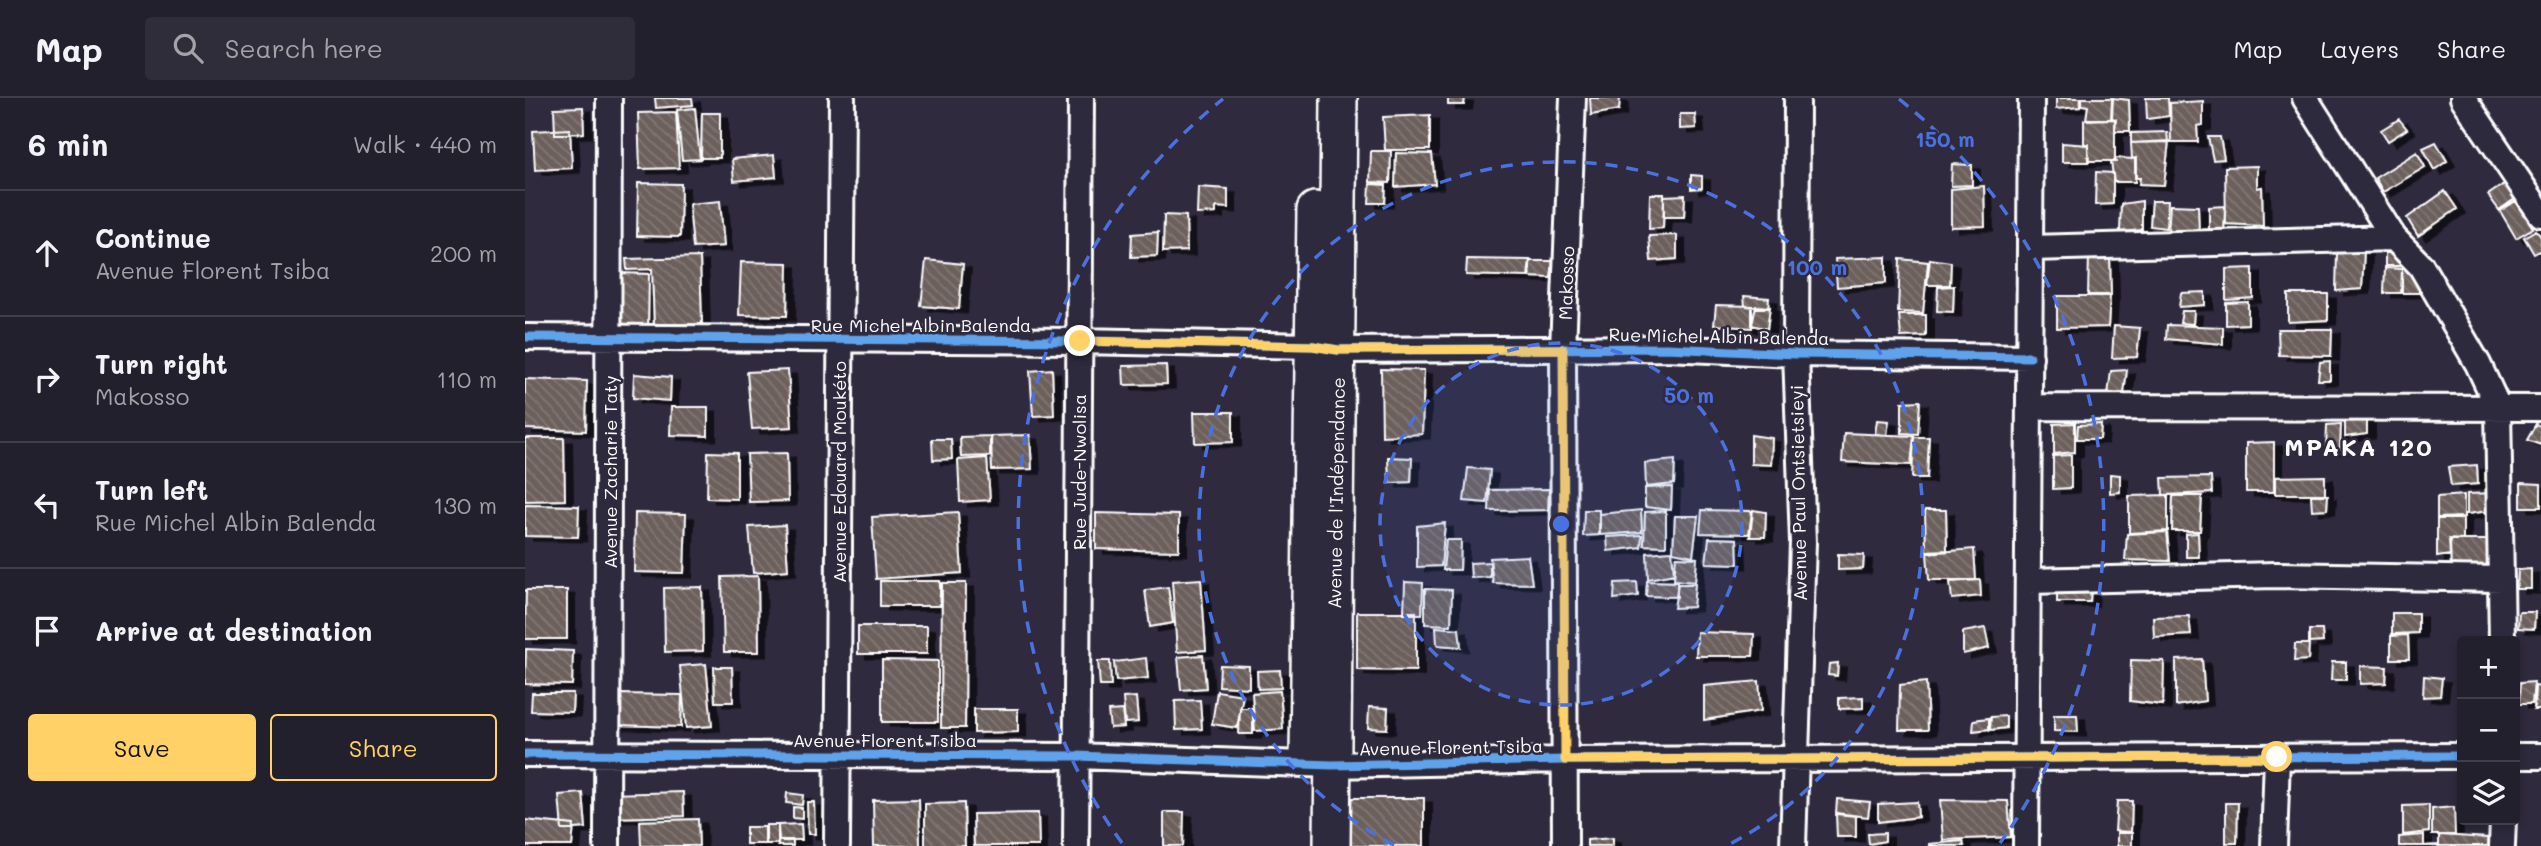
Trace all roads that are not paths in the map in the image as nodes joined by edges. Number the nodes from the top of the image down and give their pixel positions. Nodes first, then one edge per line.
1 (609, 98) edge
2 (842, 98) edge
3 (1081, 98) edge
4 (1316, 98) edge
5 (1339, 98) edge
6 (1573, 98) edge
7 (1797, 98) edge
8 (2031, 98) edge
9 (2305, 98) edge
10 (2463, 98) edge
11 (2541, 214) edge
12 (2394, 238) junction
13 (2031, 248) junction
14 (525, 337) edge
15 (610, 337) junction
16 (840, 341) junction
17 (1080, 341) junction
18 (1326, 348) junction
19 (1563, 349) junction
20 (1796, 354) junction
21 (2030, 357) junction
22 (2030, 407) junction
23 (2498, 407) junction
24 (2541, 408) edge
25 (2501, 579) junction
26 (2028, 581) junction
27 (2502, 636) edge
28 (525, 754) edge
29 (608, 754) junction
30 (2457, 755) edge
31 (837, 756) junction
32 (1076, 756) junction
33 (2520, 756) edge
34 (2541, 756) edge
35 (2277, 757) junction
36 (1794, 758) junction
37 (2025, 758) junction
38 (1565, 760) junction
39 (1320, 765) junction
40 (2503, 825) edge
41 (607, 846) edge
42 (837, 846) edge
43 (1076, 846) edge
44 (1308, 846) edge
45 (1332, 846) edge
46 (1565, 846) edge
47 (1793, 846) edge
48 (2026, 846) edge
49 (2274, 846) edge
50 (2503, 846) edge

1 - 15 street, Avenue Zacharie Taty
2 - 16 street, Avenue Edouard Moukéto
3 - 17 street, Rue Jude-Nwolisa
4 - 18 street, Avenue de l'Indépendance
5 - 18 street, Avenue de l'Indépendance
6 - 19 street, Makosso
7 - 20 street, Avenue Paul Ontsietsieyi
8 - 13 street
9 - 12 street
10 - 11 street
12 - 13 street
12 - 23 street
13 - 21 street
14 - 15 street, Rue Michel Albin Balenda
15 - 16 street, Rue Michel Albin Balenda
15 - 29 street, Avenue Zacharie Taty
16 - 17 street, Rue Michel Albin Balenda
16 - 31 street, Avenue Edouard Moukéto
17 - 18 street, Rue Michel Albin Balenda
17 - 32 street, Rue Jude-Nwolisa
18 - 19 street, Rue Michel Albin Balenda
18 - 39 street, Avenue de l'Indépendance
19 - 20 street, Rue Michel Albin Balenda
19 - 38 street, Makosso
20 - 21 street, Rue Michel Albin Balenda
20 - 36 street, Avenue Paul Ontsietsieyi
21 - 22 street
22 - 23 street
22 - 26 street
23 - 24 street
23 - 25 street
25 - 26 street
25 - 27 street
26 - 37 street
28 - 29 street, Avenue Florent Tsiba
29 - 31 street, Avenue Florent Tsiba
29 - 41 street, Avenue Zacharie Taty
30 - 35 street, Avenue Florent Tsiba
31 - 32 street, Avenue Florent Tsiba
31 - 42 street, Avenue Edouard Moukéto
32 - 39 street, Avenue Florent Tsiba
32 - 43 street, Rue Jude-Nwolisa
33 - 34 street
35 - 37 street, Avenue Florent Tsiba
35 - 49 street
36 - 37 street, Avenue Florent Tsiba
36 - 38 street, Avenue Florent Tsiba
36 - 47 street, Avenue Paul Ontsietsieyi
37 - 48 street
38 - 39 street, Avenue Florent Tsiba
38 - 46 street, Makosso
39 - 44 street, Avenue de l'Indépendance
39 - 45 street, Avenue de l'Indépendance
40 - 50 street

